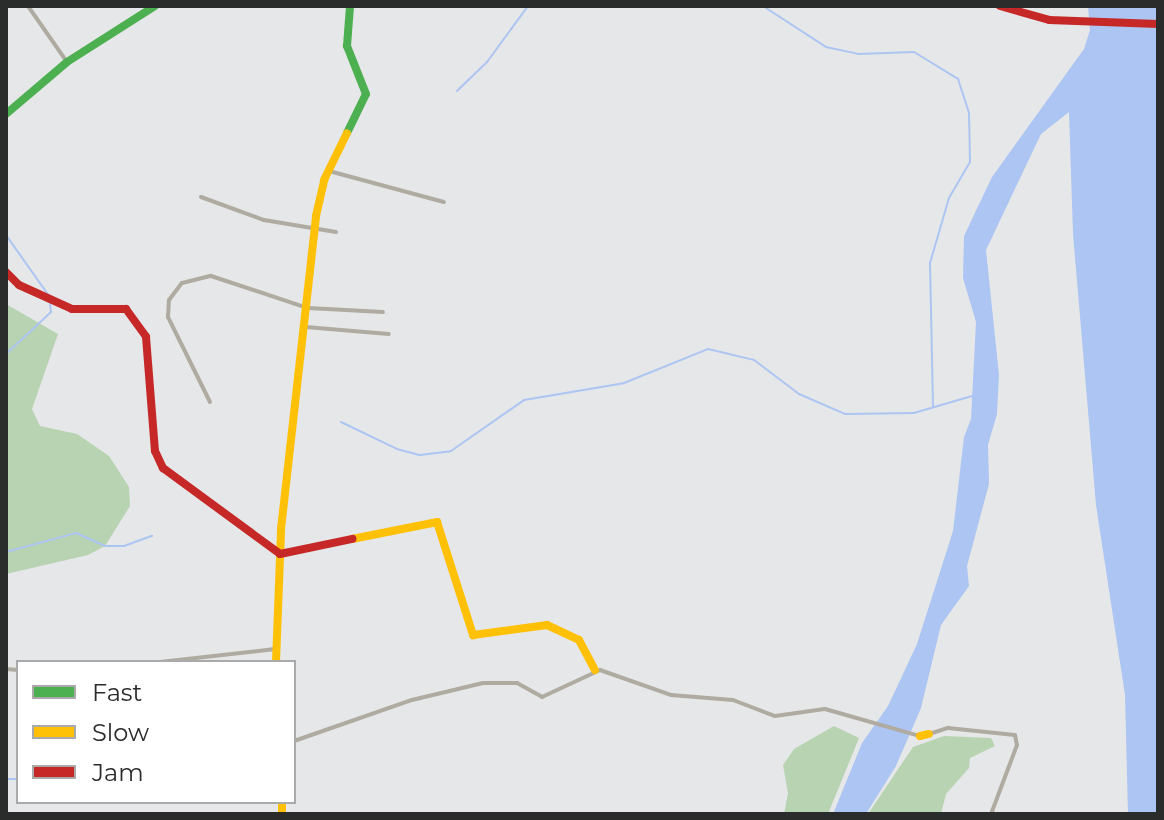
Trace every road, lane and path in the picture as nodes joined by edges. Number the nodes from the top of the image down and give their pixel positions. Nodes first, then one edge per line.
1 (28, 6) edge
2 (155, 6) edge
3 (350, 6) edge
4 (1000, 6) edge
5 (1158, 24) edge
6 (67, 62) junction
7 (6, 114) edge
8 (329, 171) junction
9 (201, 197) dead end
10 (444, 202) dead end
11 (314, 232) junction
12 (336, 232) dead end
13 (6, 272) edge
14 (308, 308) junction
15 (383, 312) dead end
16 (306, 327) junction
17 (389, 334) dead end
18 (210, 402) dead end
19 (280, 554) junction
20 (275, 649) junction
21 (178, 660) edge
22 (276, 660) edge
23 (595, 670) junction
24 (296, 740) edge
25 (991, 814) edge

1 - 6 street
2 - 6 street
3 - 8 street
4 - 5 street
6 - 7 street
8 - 10 street
8 - 11 street
9 - 11 street
11 - 12 street
11 - 14 street
13 - 19 street
14 - 15 street
14 - 16 street
14 - 18 street
16 - 17 street
16 - 19 street
19 - 20 street
19 - 23 street
20 - 21 street
20 - 22 street
23 - 24 street
23 - 25 street

